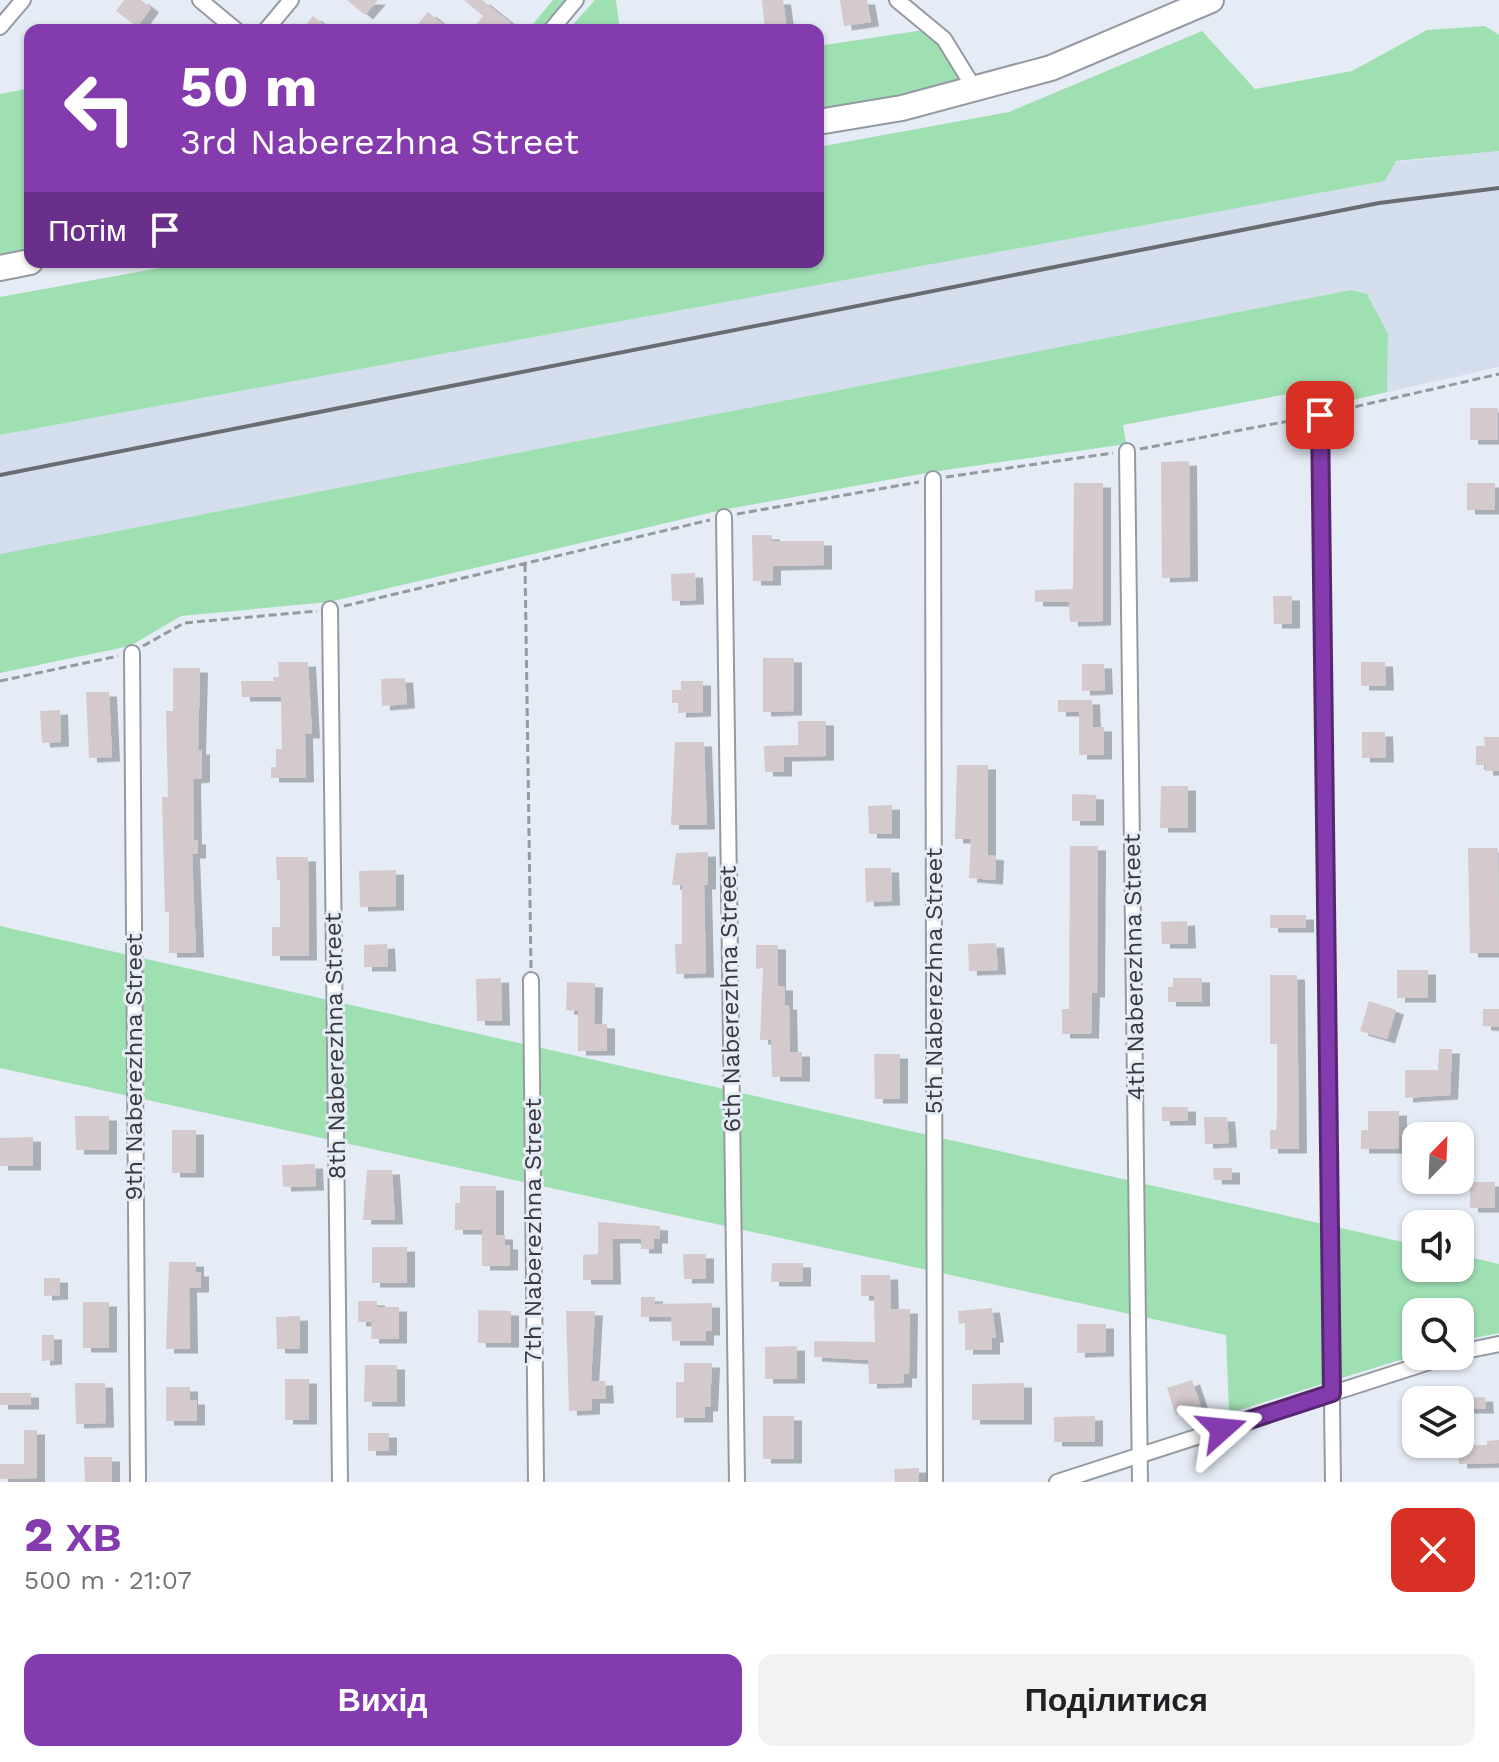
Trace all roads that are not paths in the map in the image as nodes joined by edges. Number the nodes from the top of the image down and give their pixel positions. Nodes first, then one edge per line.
1 (23, 0) edge
2 (200, 0) edge
3 (291, 0) edge
4 (576, 0) edge
5 (897, 0) edge
6 (1211, 0) edge
7 (229, 24) edge
8 (271, 24) edge
9 (556, 24) edge
10 (0, 27) edge
11 (976, 91) junction
12 (824, 121) edge
13 (24, 263) edge
14 (0, 268) edge
15 (1320, 415) road end
16 (1127, 451) road end
17 (933, 479) road end
18 (724, 517) road end
19 (330, 609) road end
20 (132, 653) road end
21 (531, 980) road end
22 (1499, 1344) edge
23 (1474, 1349) edge
24 (1404, 1370) edge
25 (1332, 1393) junction
26 (1140, 1456) junction
27 (138, 1482) edge
28 (340, 1482) edge
29 (536, 1482) edge
30 (737, 1482) edge
31 (935, 1482) edge
32 (1057, 1482) edge
33 (1140, 1482) edge
34 (1333, 1482) edge

1 - 10 street
2 - 7 street
3 - 8 street
4 - 9 street
5 - 11 street
6 - 11 main road
11 - 12 main road
13 - 14 main road
15 - 25 street
16 - 26 street, 4th Naberezhna Street
17 - 31 street, 5th Naberezhna Street
18 - 30 street, 6th Naberezhna Street
19 - 28 street, 8th Naberezhna Street
20 - 27 street, 9th Naberezhna Street
21 - 29 street, 7th Naberezhna Street
22 - 23 street
24 - 25 street
25 - 26 street
25 - 34 street
26 - 32 street
26 - 33 street, 4th Naberezhna Street

